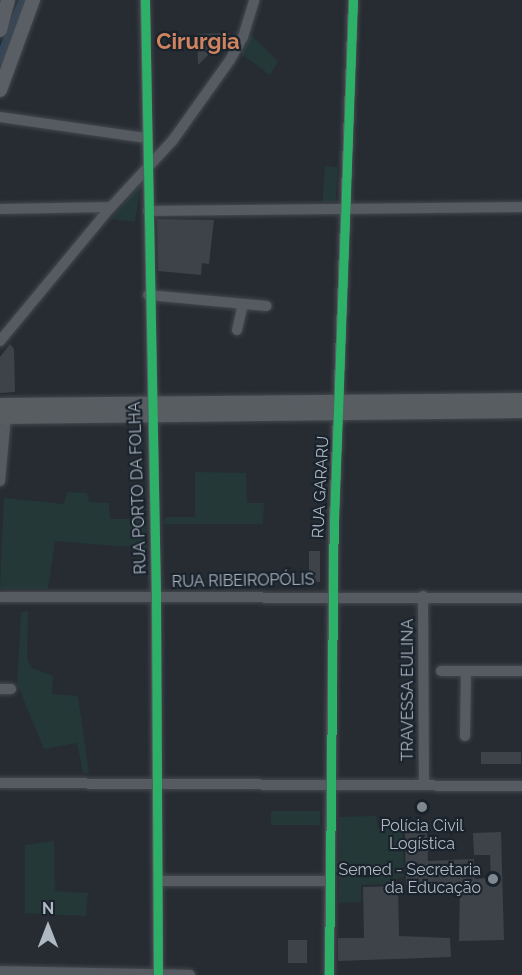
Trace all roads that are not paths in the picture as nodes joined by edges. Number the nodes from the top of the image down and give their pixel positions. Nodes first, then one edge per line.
1 (8, 0) edge
2 (33, 0) edge
3 (145, 0) edge
4 (254, 0) edge
5 (353, 0) edge
6 (0, 30) edge
7 (0, 90) edge
8 (0, 117) edge
9 (146, 138) junction
10 (147, 168) junction
11 (111, 207) junction
12 (347, 207) junction
13 (522, 207) edge
14 (0, 208) edge
15 (148, 211) junction
16 (148, 295) junction
17 (243, 305) junction
18 (266, 306) dead end
19 (237, 330) dead end
20 (0, 341) edge
21 (522, 400) edge
22 (339, 407) junction
23 (150, 409) junction
24 (522, 410) edge
25 (2, 412) edge
26 (0, 481) edge
27 (332, 595) junction
28 (423, 596) junction
29 (0, 597) edge
30 (156, 597) junction
31 (522, 598) edge
32 (441, 671) dead end
33 (466, 671) junction
34 (522, 671) edge
35 (465, 736) dead end
36 (331, 782) junction
37 (0, 783) edge
38 (158, 783) junction
39 (424, 784) junction
40 (522, 786) edge
41 (159, 880) junction
42 (330, 881) junction
43 (0, 971) edge
44 (158, 975) edge
45 (190, 975) edge
46 (330, 975) edge

1 - 6 main road
2 - 7 main road
3 - 9 street, RUA PORTO DA FOLHA
4 - 10 street
5 - 12 street, RUA GARARU
8 - 9 street
9 - 10 street, RUA PORTO DA FOLHA
10 - 11 street
10 - 15 street, RUA PORTO DA FOLHA
11 - 14 street
11 - 20 street
12 - 13 street
12 - 15 street
12 - 22 street, RUA GARARU
15 - 16 street, RUA PORTO DA FOLHA
16 - 17 street
16 - 23 street, RUA PORTO DA FOLHA
17 - 18 street
17 - 19 street
21 - 22 main road
22 - 23 main road
22 - 24 main road
22 - 27 street, RUA GARARU
23 - 25 main road
23 - 30 street, RUA PORTO DA FOLHA
25 - 26 street
27 - 28 street, RUA RIBEIROPÓLIS
27 - 30 street, RUA RIBEIROPÓLIS
27 - 36 street, RUA GARARU
28 - 31 street, RUA RIBEIROPÓLIS
28 - 39 street, TRAVESSA EULINA
29 - 30 street, RUA RIBEIROPÓLIS
30 - 38 street, RUA PORTO DA FOLHA
32 - 33 street
33 - 34 street
33 - 35 street
36 - 38 street
36 - 39 street
36 - 42 street, RUA GARARU
37 - 38 street
38 - 41 street, RUA PORTO DA FOLHA
39 - 40 street
41 - 42 street
41 - 44 street, RUA PORTO DA FOLHA
42 - 46 street, RUA GARARU
43 - 44 street
44 - 45 street

